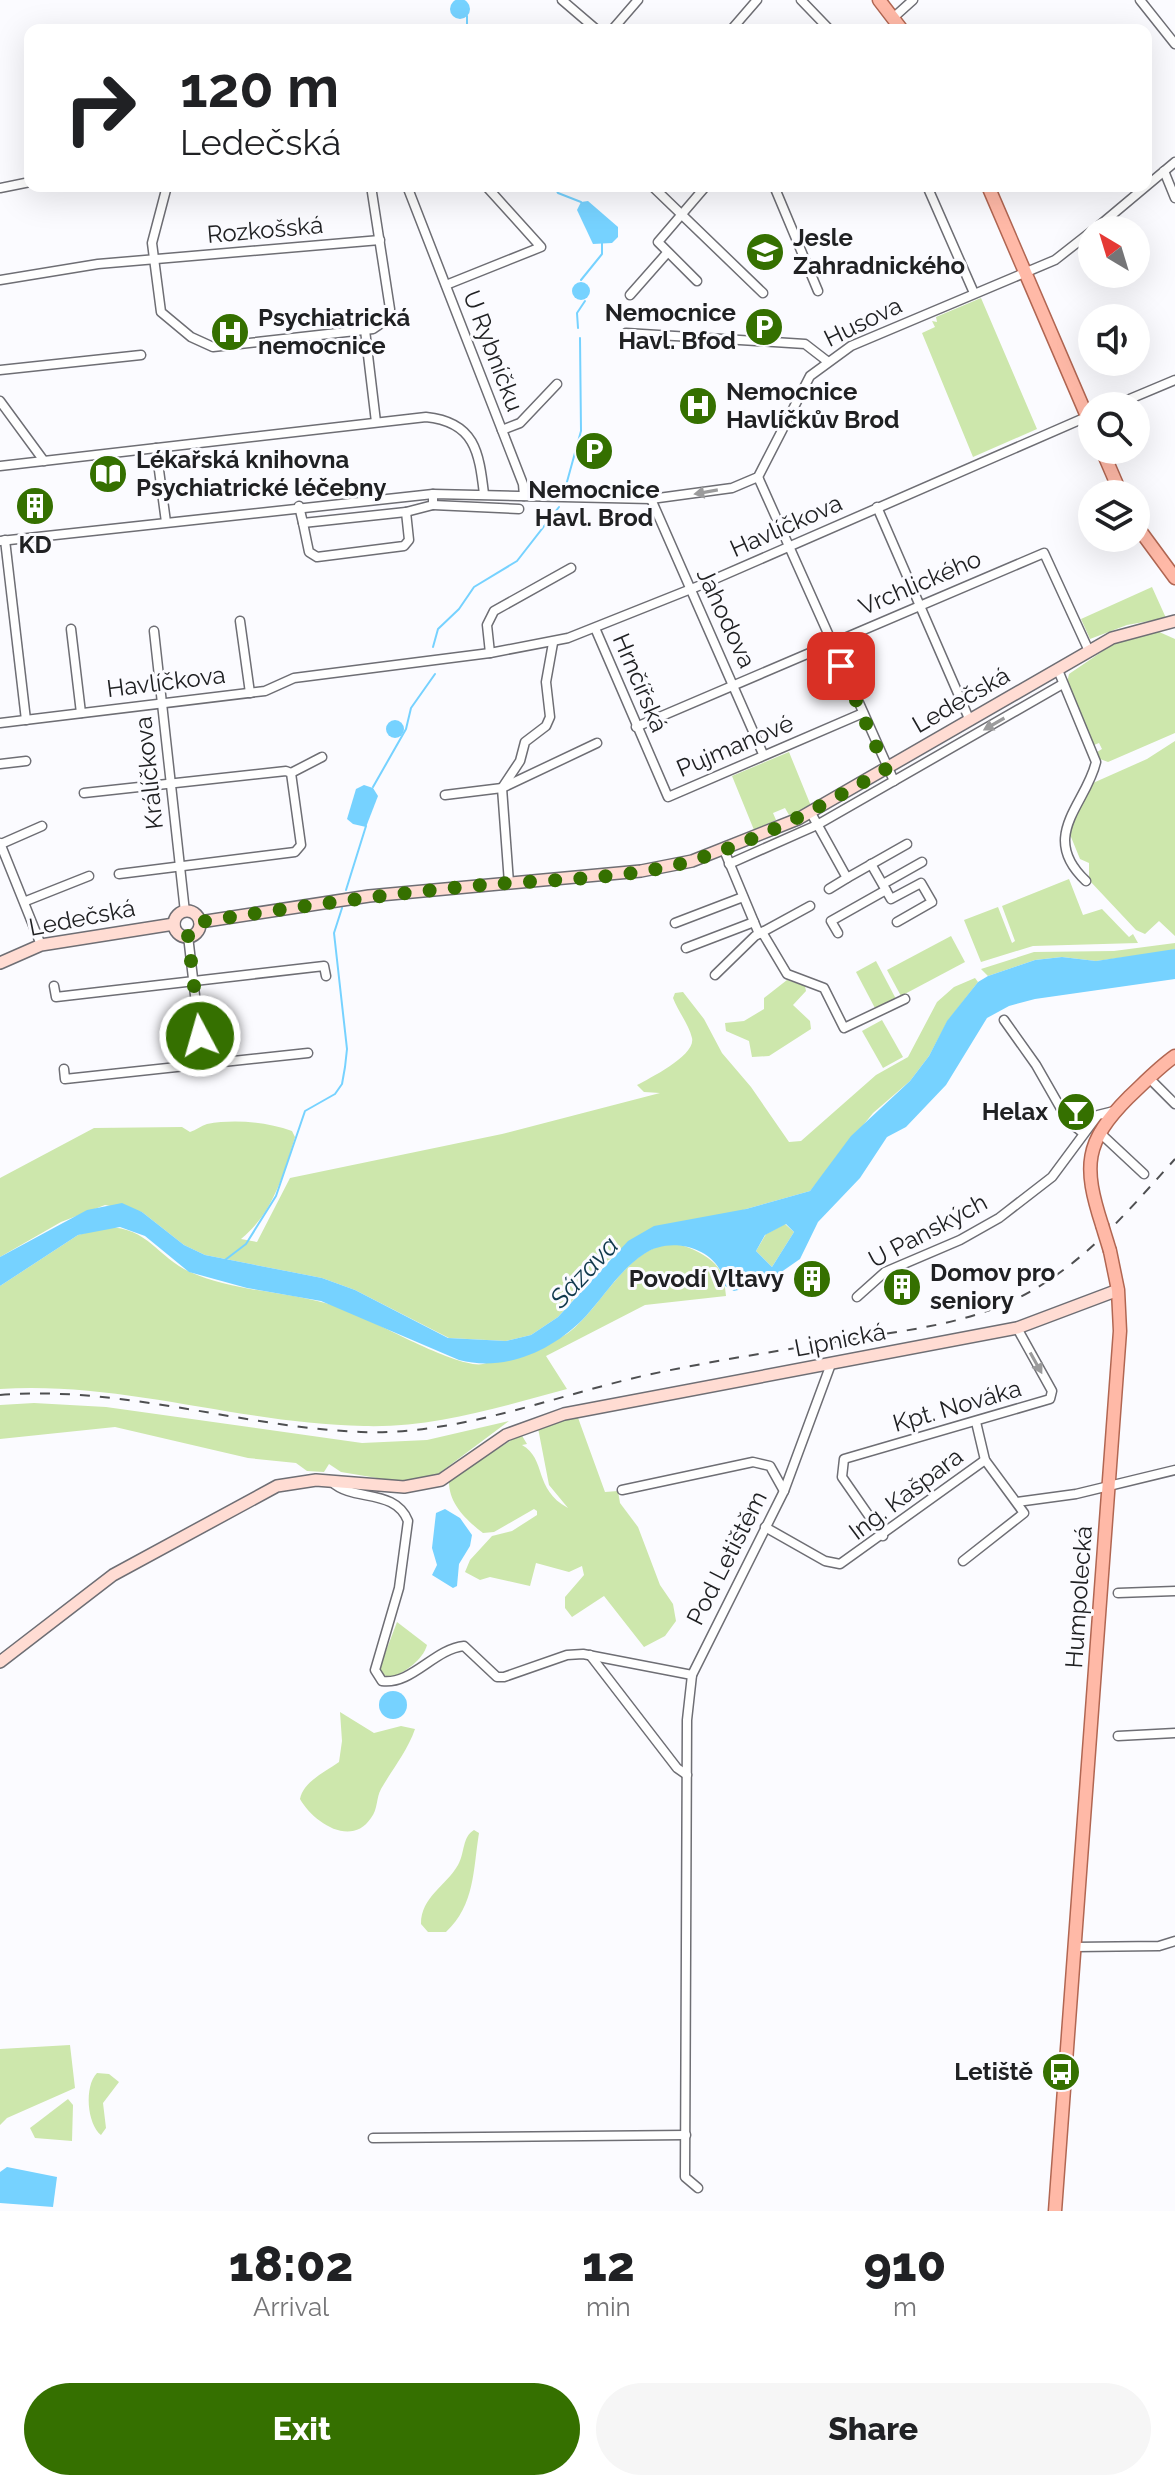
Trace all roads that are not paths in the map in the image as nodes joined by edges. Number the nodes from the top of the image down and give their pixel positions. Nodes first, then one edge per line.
1 (562, 0) edge
2 (638, 0) edge
3 (757, 0) edge
4 (801, 0) edge
5 (879, 0) edge
6 (913, 0) edge
7 (1140, 0) edge
8 (893, 18) junction
9 (590, 24) edge
10 (617, 24) edge
11 (736, 24) edge
12 (824, 24) edge
13 (898, 24) edge
14 (1175, 44) edge
15 (1175, 162) edge
16 (1164, 171) junction
17 (1152, 181) edge
18 (24, 183) edge
19 (0, 188) edge
20 (165, 192) edge
21 (372, 192) edge
22 (409, 192) edge
23 (491, 192) edge
24 (659, 192) edge
25 (701, 192) edge
26 (777, 192) edge
27 (930, 192) edge
28 (991, 192) edge
29 (1139, 192) edge
30 (1175, 198) edge
31 (682, 213) junction
32 (1111, 216) edge
33 (380, 240) junction
34 (1078, 243) edge
35 (667, 253) junction
36 (153, 260) junction
37 (1026, 274) junction
38 (0, 280) edge
39 (697, 281) dead end
40 (446, 285) junction
41 (818, 291) dead end
42 (763, 293) dead end
43 (974, 293) junction
44 (630, 295) dead end
45 (365, 330) junction
46 (626, 333) dead end
47 (141, 355) dead end
48 (827, 361) junction
49 (0, 370) edge
50 (1175, 380) edge
51 (557, 384) dead end
52 (1146, 392) edge
53 (1078, 393) edge
54 (0, 401) edge
55 (376, 422) junction
56 (1078, 425) edge
57 (502, 430) junction
58 (156, 448) junction
59 (44, 461) junction
60 (0, 466) edge
61 (758, 477) junction
62 (433, 494) junction
63 (484, 494) junction
64 (524, 496) junction
65 (651, 499) junction
66 (433, 505) junction
67 (299, 506) junction
68 (877, 507) junction
69 (519, 509) dead end
70 (406, 512) junction
71 (166, 522) junction
72 (303, 523) junction
73 (2, 540) edge
74 (1150, 544) edge
75 (789, 545) junction
76 (571, 568) dead end
77 (1175, 578) edge
78 (690, 588) junction
79 (918, 606) junction
80 (240, 621) dead end
81 (1175, 621) edge
82 (595, 628) junction
83 (71, 629) dead end
84 (154, 631) dead end
85 (831, 642) junction
86 (553, 643) junction
87 (1089, 651) junction
88 (490, 653) junction
89 (1058, 670) junction
90 (735, 684) junction
91 (1061, 685) junction
92 (250, 693) junction
93 (162, 702) junction
94 (81, 713) junction
95 (863, 713) junction
96 (26, 720) junction
97 (970, 721) junction
98 (0, 723) edge
99 (636, 727) junction
100 (597, 743) dead end
101 (763, 754) junction
102 (322, 757) dead end
103 (26, 761) dead end
104 (0, 764) edge
105 (886, 769) junction
106 (291, 773) junction
107 (894, 781) junction
108 (171, 784) junction
109 (502, 788) junction
110 (84, 793) dead end
111 (445, 795) dead end
112 (668, 797) joint
113 (811, 813) junction
114 (817, 825) junction
115 (42, 826) dead end
116 (0, 843) edge
117 (907, 844) dead end
118 (724, 850) junction
119 (922, 862) dead end
120 (729, 864) junction
121 (871, 864) junction
122 (179, 867) junction
123 (119, 874) dead end
124 (89, 876) dead end
125 (847, 878) junction
126 (1086, 881) dead end
127 (509, 883) junction
128 (884, 887) junction
129 (829, 889) dead end
130 (743, 897) junction
131 (26, 901) junction
132 (810, 906) dead end
133 (185, 912) junction
134 (200, 922) junction
135 (754, 922) junction
136 (897, 922) dead end
137 (675, 923) dead end
138 (174, 924) junction
139 (761, 933) junction
140 (838, 933) dead end
141 (188, 936) junction
142 (41, 945) junction
143 (686, 948) dead end
144 (324, 955) dead end
145 (0, 963) edge
146 (324, 966) junction
147 (715, 975) dead end
148 (326, 976) dead end
149 (194, 981) junction
150 (54, 986) dead end
151 (56, 997) junction
152 (905, 999) dead end
153 (57, 1007) dead end
154 (1004, 1020) dead end
155 (308, 1053) dead end
156 (1175, 1056) edge
157 (203, 1063) junction
158 (1149, 1078) junction
159 (66, 1089) dead end
160 (1175, 1104) edge
161 (1114, 1111) junction
162 (1099, 1132) junction
163 (1083, 1133) junction
164 (1144, 1174) dead end
165 (1118, 1290) junction
166 (857, 1297) dead end
167 (1017, 1328) junction
168 (831, 1364) junction
169 (976, 1422) junction
170 (985, 1460) junction
171 (1175, 1470) edge
172 (332, 1482) junction
173 (1109, 1487) junction
174 (622, 1490) dead end
175 (784, 1491) junction
176 (1017, 1502) junction
177 (765, 1527) junction
178 (883, 1536) junction
179 (963, 1561) dead end
180 (1175, 1591) edge
181 (1118, 1593) dead end
182 (590, 1655) junction
183 (0, 1662) edge
184 (692, 1675) junction
185 (1175, 1733) edge
186 (1118, 1736) dead end
187 (687, 1775) junction
188 (1175, 1941) edge
189 (1075, 1947) junction
190 (686, 2135) junction
191 (373, 2138) dead end
192 (698, 2188) dead end
193 (1055, 2211) edge

1 - 9 street
2 - 10 street
3 - 11 street
4 - 12 street
5 - 8 main road
6 - 8 street
7 - 14 street
8 - 13 main road
15 - 16 street, Husova
16 - 17 street, Husova
16 - 30 street
18 - 19 street
20 - 36 street
21 - 33 street
22 - 40 street, U Rybníčku
23 - 40 street, U Rybníčku
24 - 31 street
25 - 31 street
26 - 41 street
27 - 43 street
28 - 37 main road
29 - 32 street, Husova
31 - 35 street
31 - 42 street
33 - 36 street, Rozkošská
33 - 45 street
34 - 37 street, Husova
35 - 39 street
35 - 44 street
36 - 38 street, Rozkošská
36 - 45 street
37 - 43 street, Husova
37 - 53 main road
40 - 57 street, U Rybníčku
43 - 48 street, Husova
45 - 55 street
46 - 48 street
47 - 49 street
48 - 61 street, Husova
50 - 52 street
51 - 57 street, U Rybníčku
54 - 59 street
55 - 58 street
55 - 63 street
56 - 68 street, Havlíčkova
57 - 64 street, U Rybníčku
58 - 59 street
58 - 71 street
59 - 60 street
61 -> 65 street
61 - 75 street
62 - 63 street
62 - 66 street
62 - 67 street
63 - 64 street
64 - 65 street
65 - 78 street, Jahodova
66 - 69 street
66 - 70 street
67 - 71 street
67 - 72 street
68 - 75 street, Havlíčkova
68 - 79 street
70 - 72 street
70 - 72 street
71 - 73 street
73 - 96 street
74 - 77 main road
75 - 78 street, Havlíčkova
75 - 85 street
76 - 88 street
78 - 82 street, Havlíčkova
78 - 90 street, Jahodova
79 - 85 street, Vrchlického
79 - 87 street, Vrchlického
79 - 97 street
80 - 92 street
81 - 87 main road, Ledečská
82 - 86 street, Havlíčkova
82 - 99 street, Hrnčířská
83 - 94 street
84 - 93 street, Králíčkova
85 - 90 street, Vrchlického
85 - 95 street
86 - 88 street, Havlíčkova
86 - 109 street
87 - 89 main road, Ledečská
88 - 92 street, Havlíčkova
89 - 91 street
89 - 97 main road, Ledečská
90 - 99 street, Vrchlického
90 - 101 street, Jahodova
91 -> 107 street, Ledečská
91 - 126 street
92 - 93 street, Havlíčkova
93 - 94 street, Havlíčkova
93 - 108 street, Králíčkova
94 - 96 street, Havlíčkova
95 - 101 street, Pujmanové
95 - 105 street
96 - 98 street, Havlíčkova
97 - 105 main road, Ledečská
99 - 112 street, Hrnčířská
100 - 109 street
101 - 112 street, Pujmanové
102 - 106 street
103 - 104 street
105 - 107 street
105 - 113 main road, Ledečská
106 - 108 street
106 - 122 street
107 - 114 street, Ledečská
108 - 110 street
108 - 122 street, Králíčkova
109 - 111 street
109 - 127 street
113 - 114 street
113 - 118 main road, Ledečská
114 - 120 street, Ledečská
114 - 125 street
115 - 116 street
116 - 131 street
117 - 121 street
118 - 120 street
118 - 127 main road, Ledečská
119 - 128 street
120 - 130 street
121 - 125 street
121 - 128 street
122 - 123 street
122 - 133 street, Králíčkova
124 - 131 street
125 - 129 street
127 - 134 main road, Ledečská
128 - 136 street
128 - 140 street
130 - 135 street
130 - 137 street
131 - 142 street
132 - 139 street
133 - 134 main road
133 - 138 main road
134 - 141 main road
135 - 139 street
135 - 143 street
138 - 141 main road
138 - 142 main road, Ledečská
139 - 147 street
139 - 152 street
141 - 149 street
142 - 145 main road, Ledečská
144 - 146 street
146 - 148 street
146 - 149 street
149 - 151 street
149 - 157 street
150 - 151 street
151 - 153 street
154 - 163 street
155 - 157 street
156 - 158 main road
157 - 159 street
158 - 160 street
158 - 161 main road
161 - 162 main road
161 - 163 street
162 - 164 street
162 - 165 main road, Humpolecká, bridge
163 - 166 street, U Panských
165 - 167 main road, Lipnická
165 - 173 main road, Humpolecká
167 - 168 main road, Lipnická
167 -> 169 street, Kpt. Nováka
168 - 172 main road, Lipnická
168 - 175 street, Pod Letištěm
169 - 170 street, Ing. Kašpara
169 - 178 street, Kpt. Nováka
170 - 176 street, Ing. Kašpara
170 - 178 street, Ing. Kašpara
171 - 173 street
172 - 182 street
172 - 183 main road, Lipnická
173 - 176 street
173 - 189 main road, Humpolecká
174 - 175 street
175 - 177 street, Pod Letištěm
176 - 179 street
177 - 178 street, Ing. Kašpara
177 - 184 street, Pod Letištěm
180 - 181 street
182 - 184 street
182 - 187 street
184 - 187 street, Pod Letištěm
185 - 186 street
187 - 190 street, Pod Letištěm
188 - 189 street
189 - 193 main road, Humpolecká
190 - 191 street
190 - 192 street, Pod Letištěm

